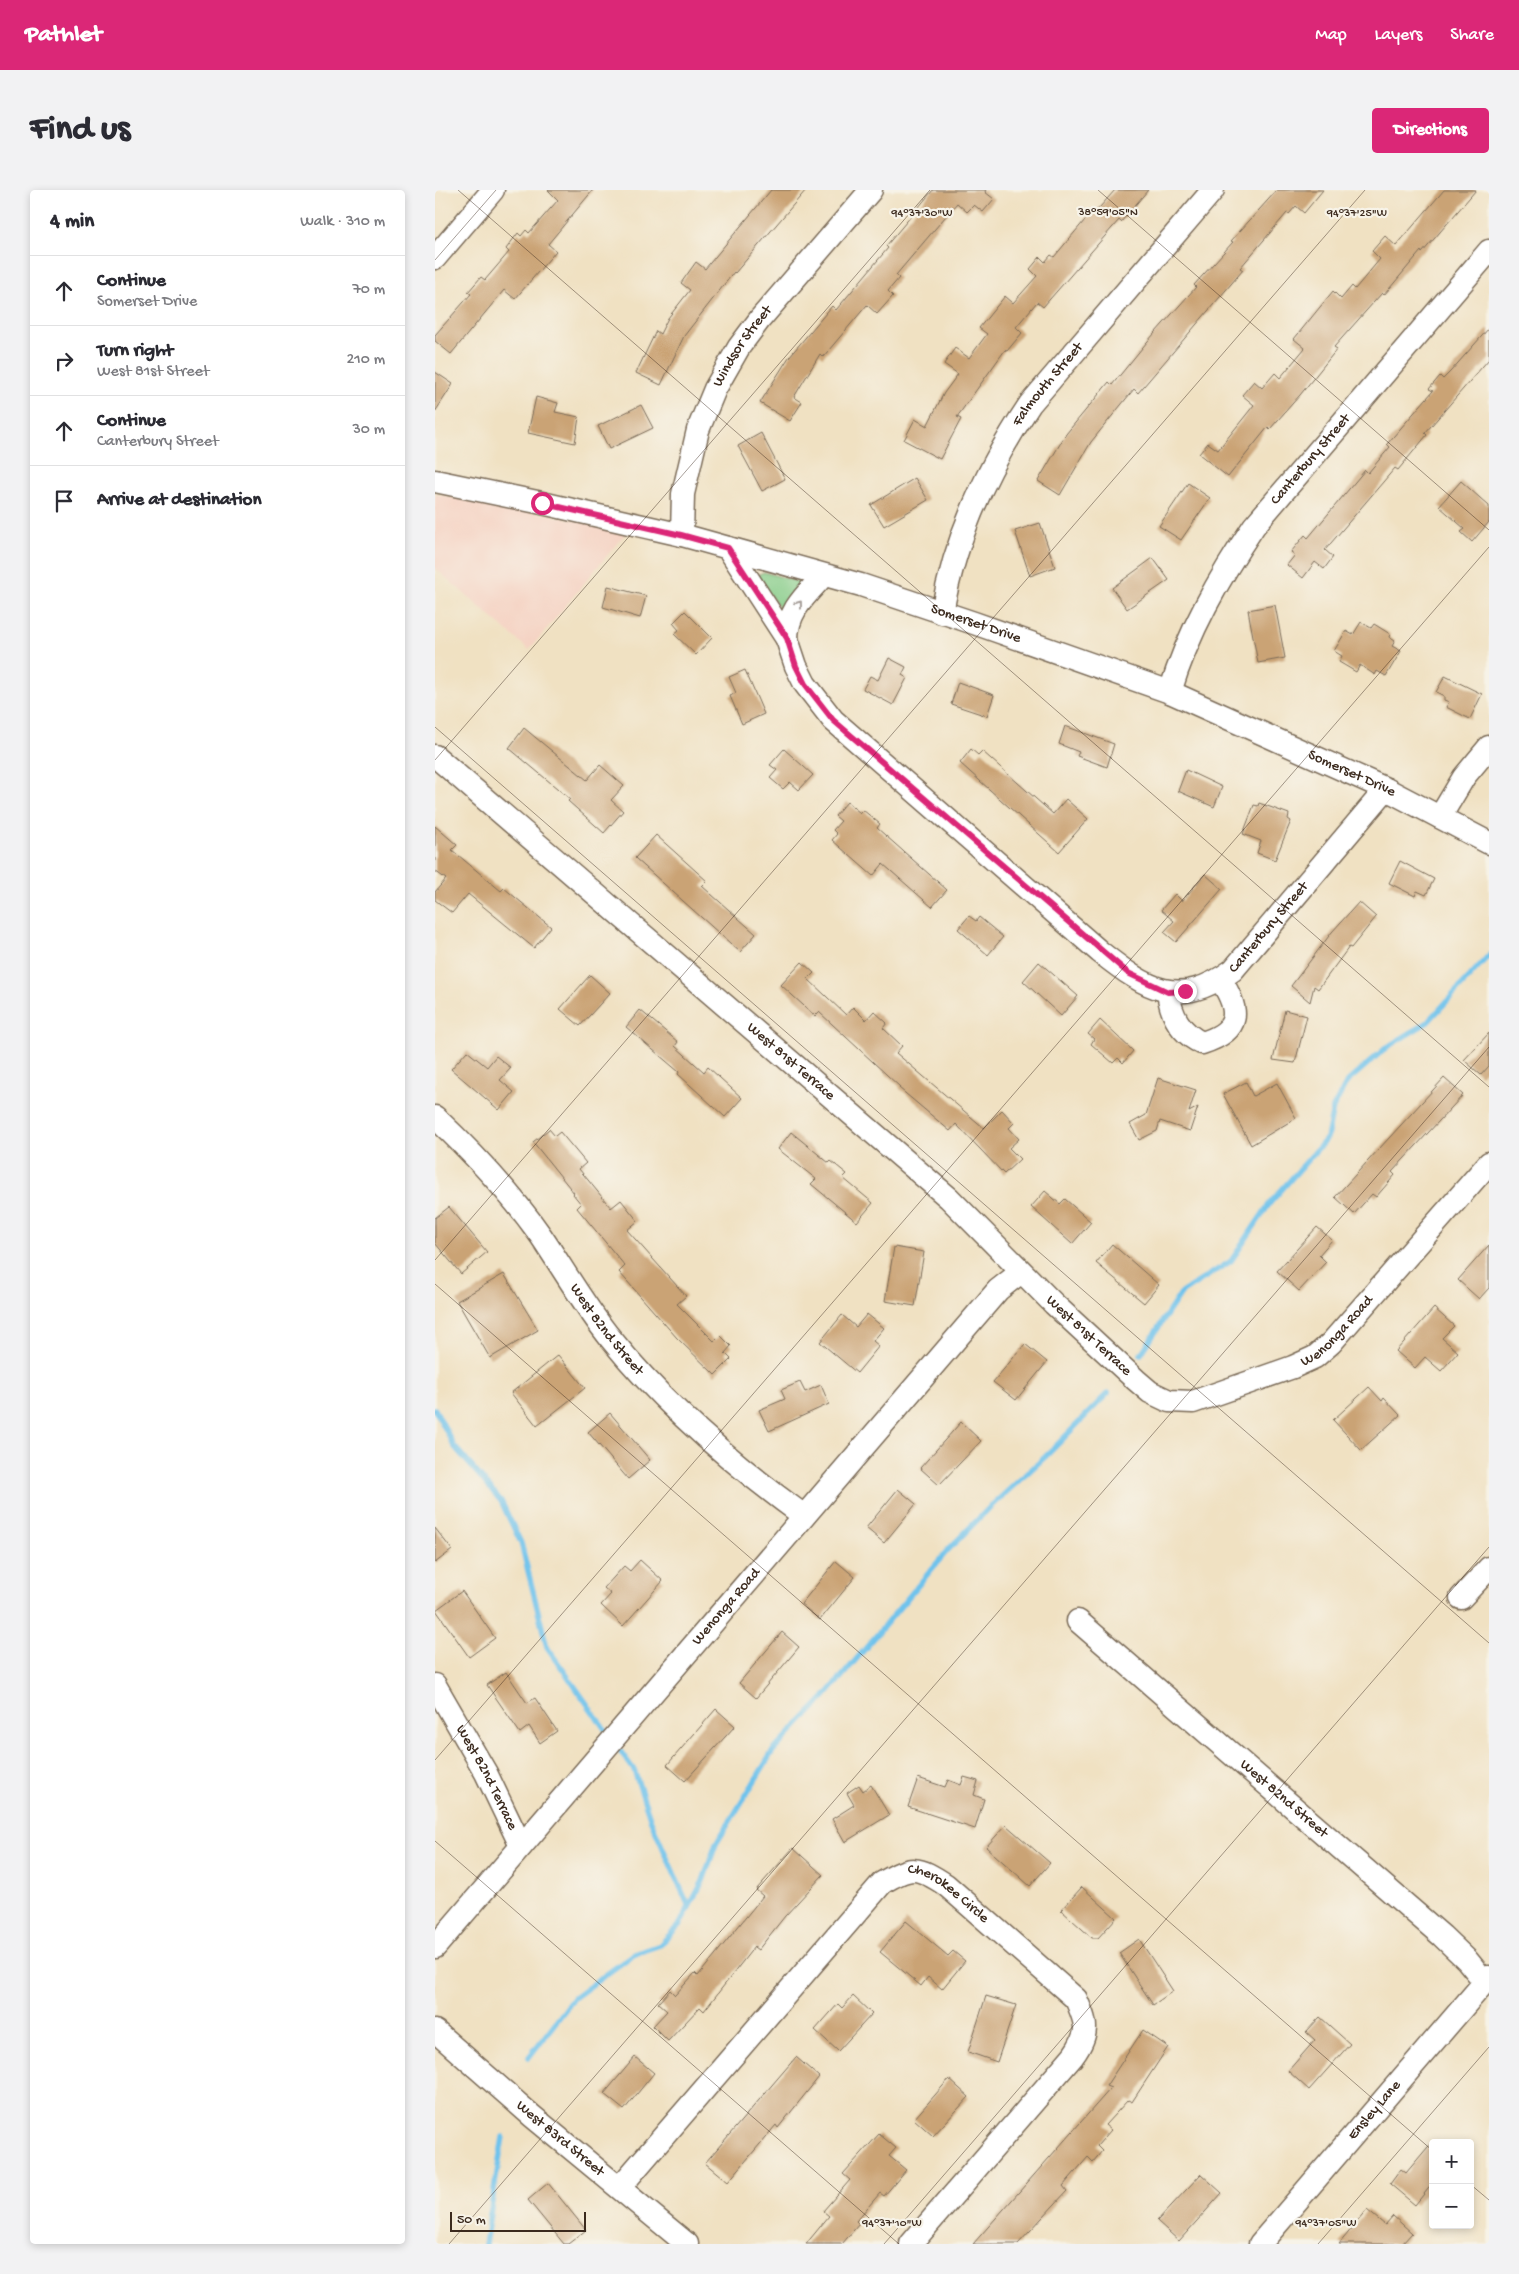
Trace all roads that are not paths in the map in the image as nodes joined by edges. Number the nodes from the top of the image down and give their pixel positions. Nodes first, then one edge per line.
1 (493, 190) edge
2 (871, 190) edge
3 (1213, 190) edge
4 (1489, 251) edge
5 (435, 258) edge
6 (435, 481) edge
7 (681, 535) junction
8 (728, 548) junction
9 (823, 576) junction
10 (942, 613) junction
11 (787, 638) junction
12 (1170, 692) junction
13 (1489, 747) edge
14 (435, 756) edge
15 (1386, 789) junction
16 (1440, 817) junction
17 (1489, 843) edge
18 (1220, 979) junction
19 (1168, 992) junction
20 (435, 1117) edge
21 (1489, 1163) edge
22 (1021, 1272) junction
23 (1135, 1380) joint
24 (804, 1516) junction
25 (1489, 1568) edge
26 (1461, 1598) dead end
27 (1078, 1621) dead end
28 (435, 1686) edge
29 (521, 1846) junction
30 (435, 1947) edge
31 (1487, 1979) edge
32 (435, 2031) edge
33 (620, 2187) junction
34 (687, 2244) edge
35 (911, 2244) edge
36 (1260, 2244) edge

1 - 5 street
2 - 7 street, Windsor Street
3 - 10 street, Falmouth Street
4 - 12 street, Canterbury Street
6 - 7 street, Somerset Drive
7 - 8 street, Somerset Drive
8 - 9 street, Somerset Drive
8 - 11 street
9 - 10 street, Somerset Drive
11 -> 9 street
10 - 12 street, Somerset Drive
11 - 19 street
12 - 15 street, Somerset Drive
13 - 16 street
14 - 22 street, West 81st Terrace
15 - 16 street, Somerset Drive
15 - 18 street, Canterbury Street
16 - 17 street, Somerset Drive
18 - 19 street, Canterbury Street
18 - 19 street
20 - 24 street, West 82nd Street
21 - 23 street, Wenonga Road
22 - 23 street, West 81st Terrace
22 - 24 street, Wenonga Road
24 - 29 street, Wenonga Road
25 - 26 street
27 - 31 street, West 82nd Street
28 - 29 street, West 82nd Terrace
29 - 30 street, Wenonga Road
31 - 36 street, Ensley Lane
32 - 33 street, West 83rd Street
33 - 34 street, West 83rd Street
33 - 35 street, Cherokee Circle

